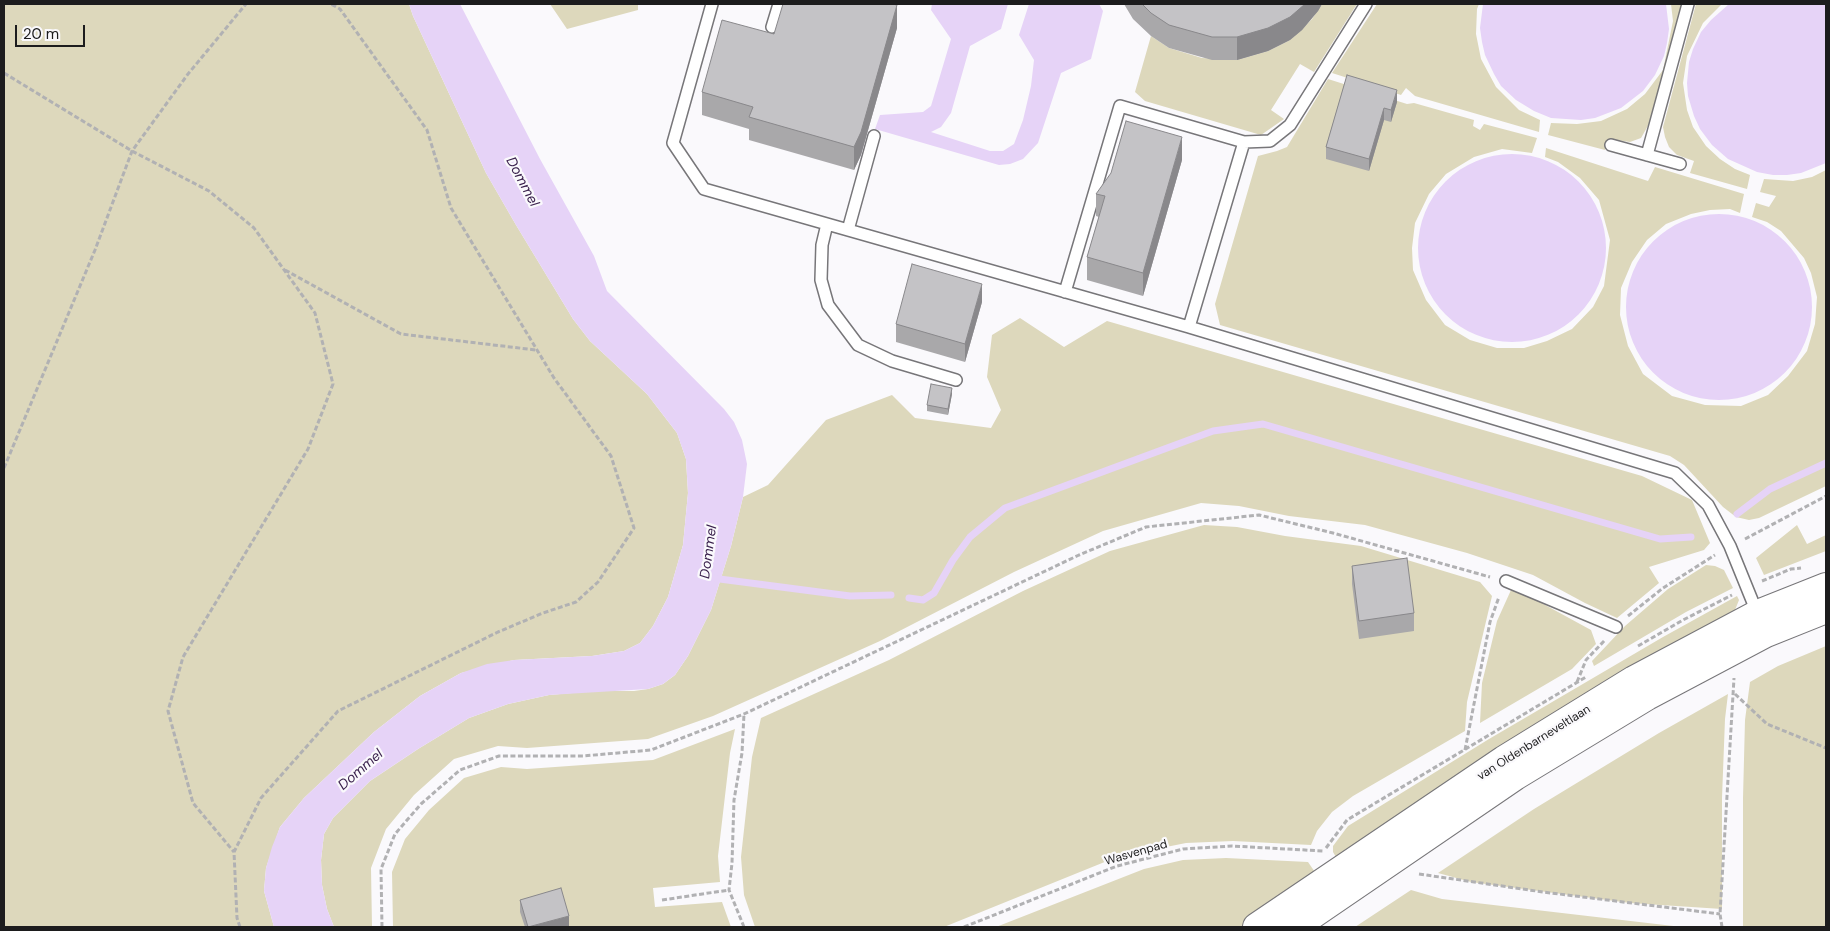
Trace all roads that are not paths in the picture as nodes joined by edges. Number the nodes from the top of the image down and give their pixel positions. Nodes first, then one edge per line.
1 (712, 4) edge
2 (779, 4) edge
3 (1366, 4) edge
4 (1688, 4) edge
5 (772, 27) dead end
6 (874, 136) dead end
7 (1244, 142) junction
8 (1611, 145) dead end
9 (1648, 155) junction
10 (1680, 164) dead end
11 (827, 224) junction
12 (848, 230) junction
13 (1065, 292) junction
14 (1189, 327) junction
15 (956, 380) dead end
16 (1506, 581) road end
17 (1826, 587) edge
18 (1826, 609) edge
19 (1762, 623) junction
20 (1616, 628) road end
21 (1257, 927) edge
22 (1294, 927) edge

1 - 11 lane
2 - 5 lane
3 - 7 lane
4 - 9 lane
6 - 12 lane
7 - 13 lane
7 - 14 lane
8 - 9 lane
9 - 10 lane
11 - 12 lane
11 - 15 lane
12 - 13 lane
13 - 14 lane
14 - 19 lane
16 - 20 lane
17 - 19 main road, van Oldenbarneveltlaan
18 - 19 main road, van Oldenbarneveltlaan
19 - 21 main road, van Oldenbarneveltlaan
19 - 22 main road, van Oldenbarneveltlaan

